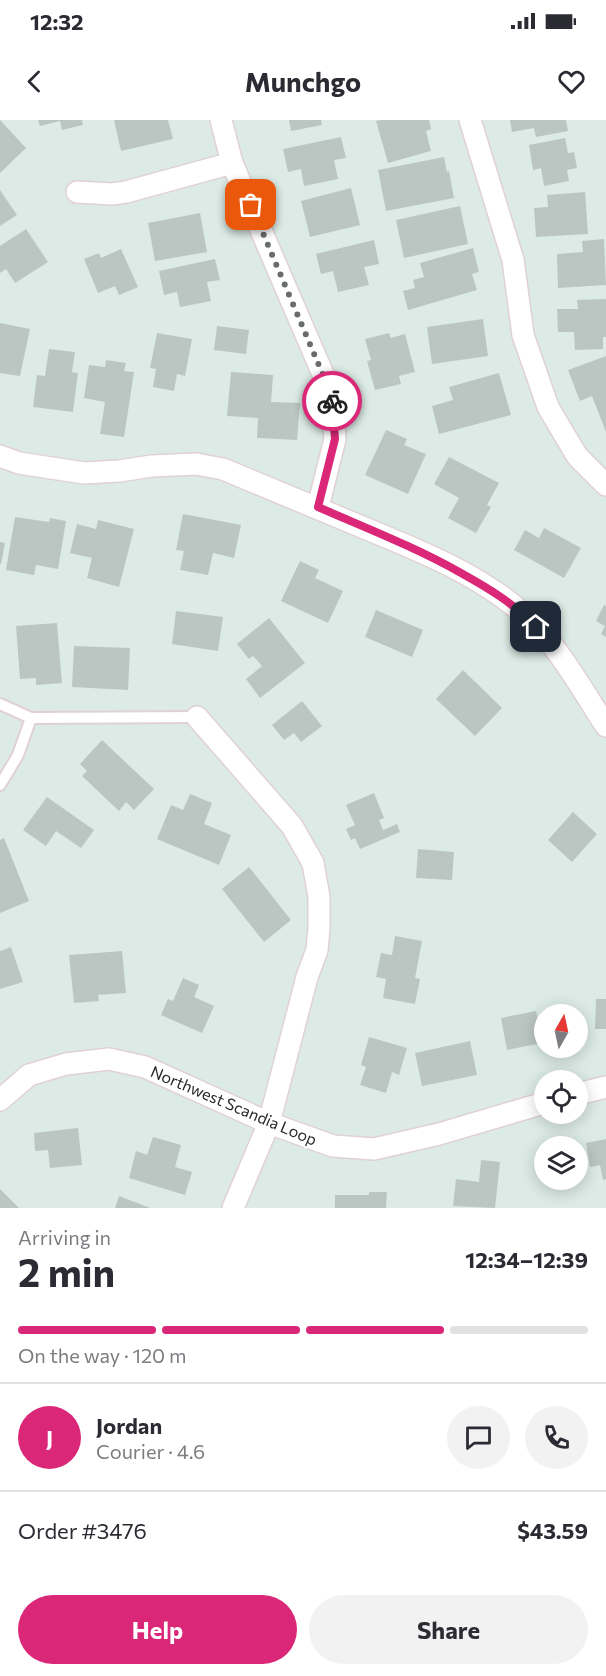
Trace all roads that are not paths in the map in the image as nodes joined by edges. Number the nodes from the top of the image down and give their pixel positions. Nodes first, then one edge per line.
1 (220, 120) edge
2 (470, 120) edge
3 (232, 162) junction
4 (77, 192) dead end
5 (0, 456) edge
6 (606, 485) edge
7 (318, 507) junction
8 (0, 704) edge
9 (197, 717) joint
10 (31, 718) junction
11 (606, 726) edge
12 (0, 785) edge
13 (606, 1087) edge
14 (588, 1092) edge
15 (0, 1100) edge
16 (534, 1106) edge
17 (269, 1123) junction
18 (233, 1208) edge

1 - 3 street
2 - 6 street
3 - 4 street
3 - 7 street
5 - 7 street
7 - 11 street
8 - 10 lane
9 - 10 lane
9 - 17 street
10 - 12 lane
13 - 14 street
15 - 17 street, Northwest Scandia Loop
16 - 17 street, Northwest Scandia Loop
17 - 18 street

